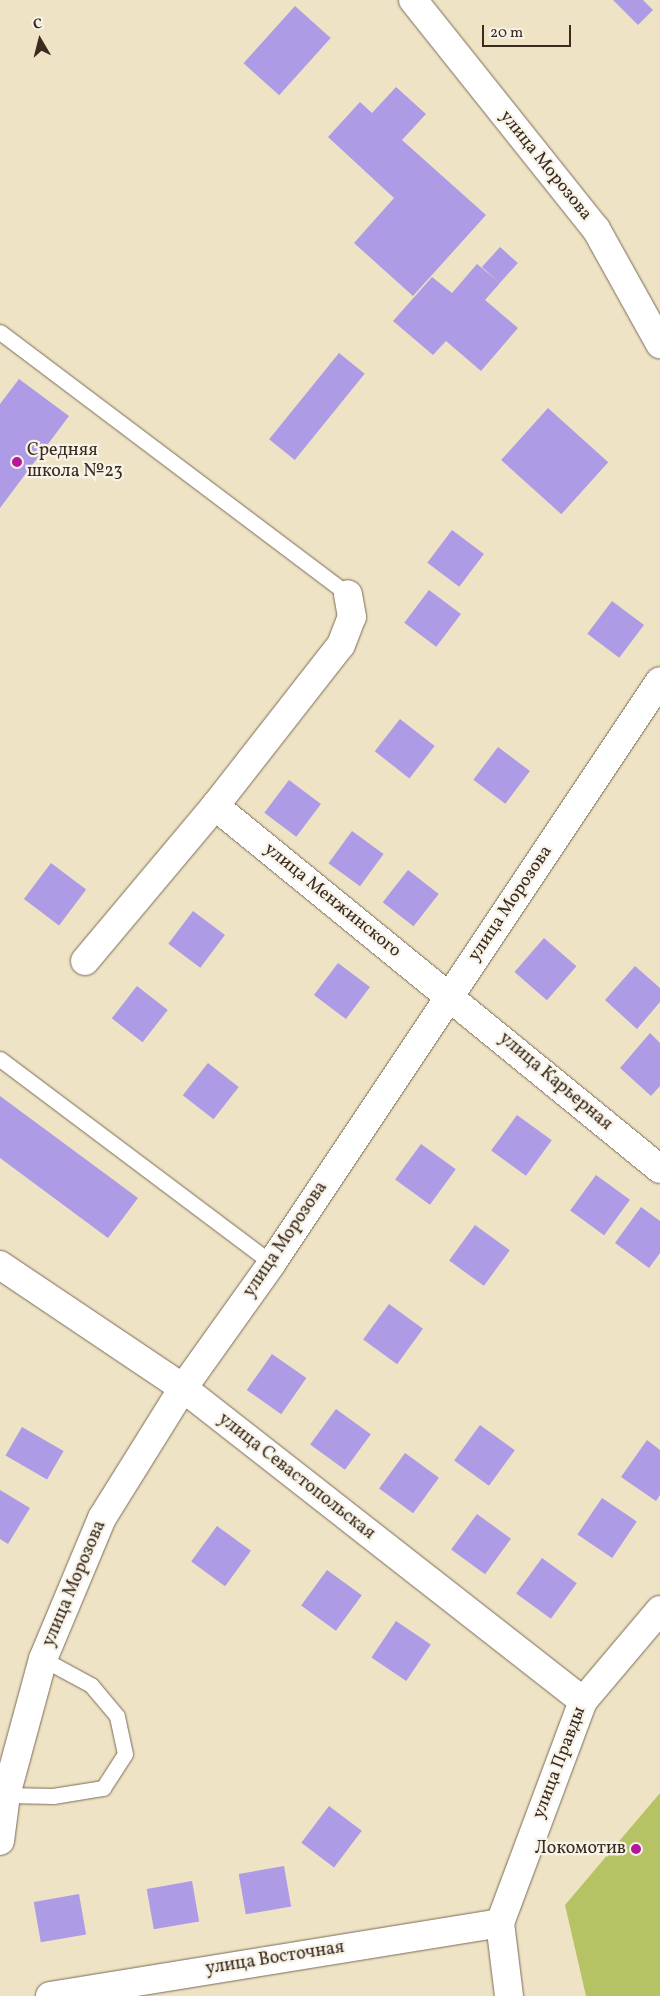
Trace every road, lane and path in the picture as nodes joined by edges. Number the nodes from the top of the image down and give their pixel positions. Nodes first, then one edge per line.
1 (412, 0) edge
2 (0, 332) edge
3 (660, 344) edge
4 (348, 594) joint
5 (660, 681) edge
6 (215, 806) junction
7 (85, 961) dead end
8 (450, 995) junction
9 (0, 1059) edge
10 (660, 1169) edge
11 (272, 1263) junction
12 (0, 1266) edge
13 (183, 1388) junction
14 (660, 1610) edge
15 (43, 1659) junction
16 (583, 1701) junction
17 (6, 1795) junction
18 (0, 1840) edge
19 (500, 1923) junction
20 (50, 1996) edge
21 (509, 1996) edge

1 - 3 street, улица Морозова
2 - 4 lane
4 - 6 street
5 - 8 street, улица Морозова
6 - 7 street
6 - 8 street, улица Менжинского
8 - 10 street, улица Карьерная
8 - 11 street, улица Морозова
9 - 11 lane
11 - 13 street, улица Морозова
12 - 13 street, улица Севастопольская
13 - 15 street, улица Морозова
13 - 16 street, улица Севастопольская
14 - 16 street, улица Правды
15 - 17 street, улица Морозова
15 - 17 lane
16 - 19 street, улица Правды
17 - 18 street, улица Морозова
19 - 20 street, улица Восточная
19 - 21 street, улица Правды

